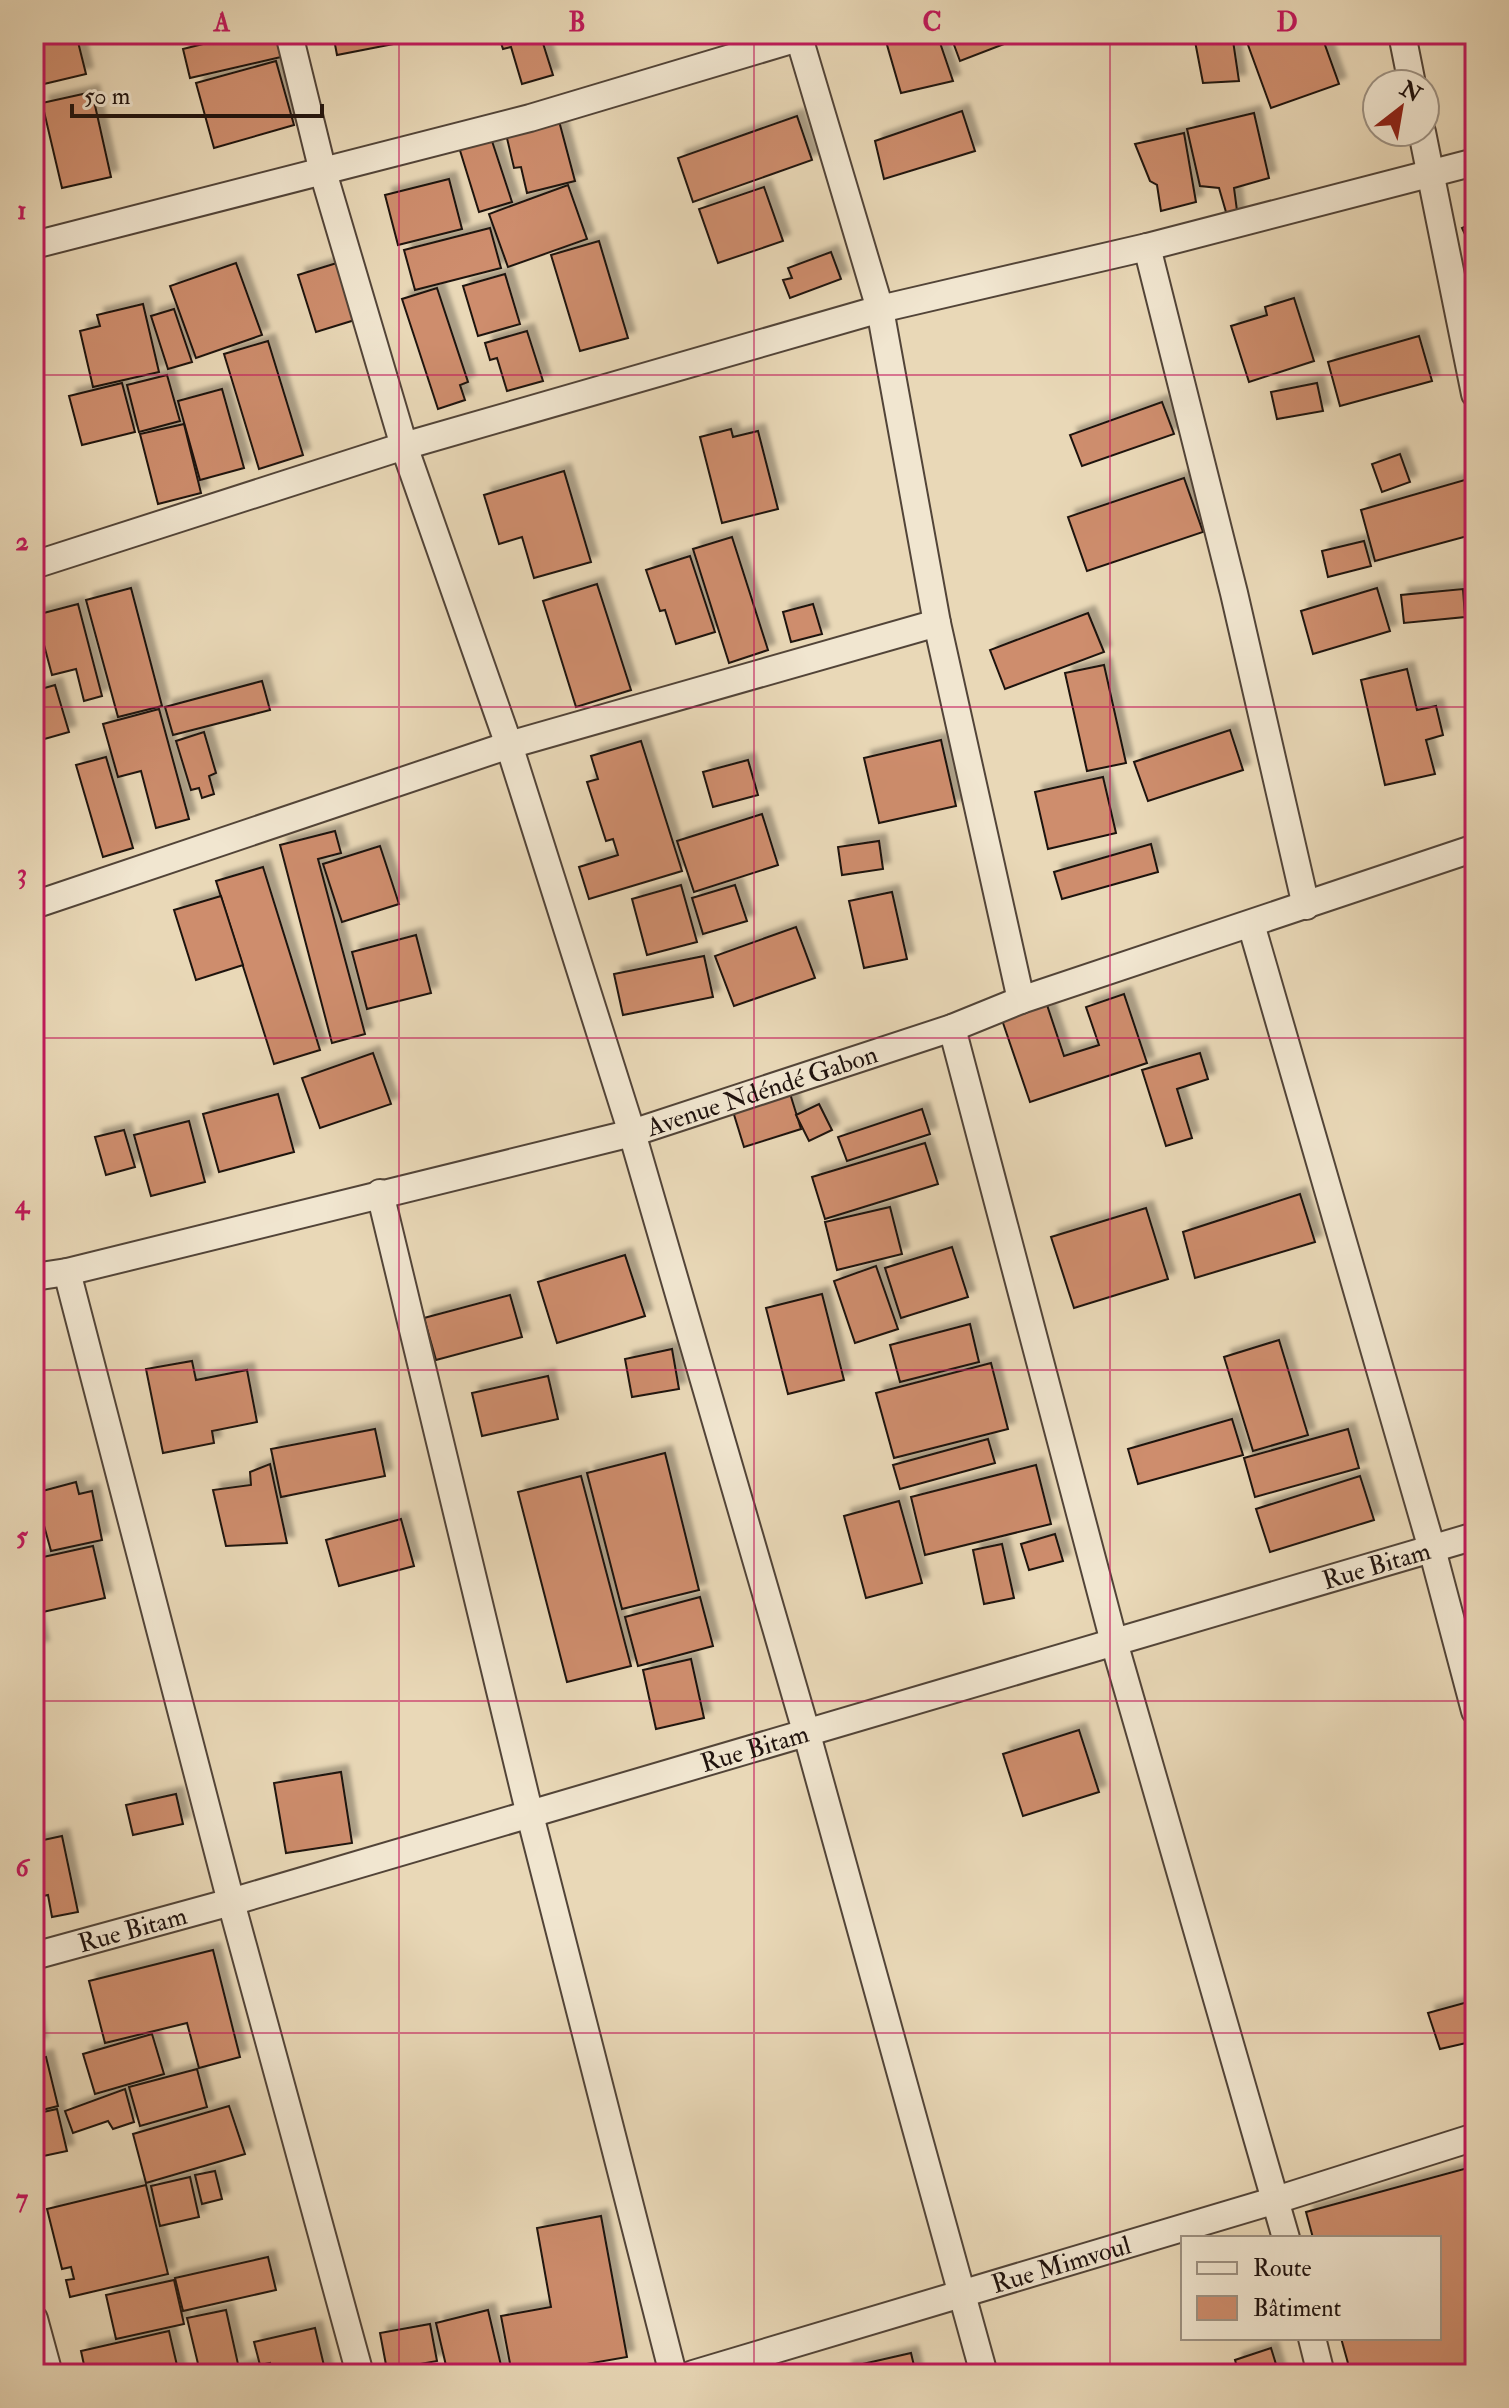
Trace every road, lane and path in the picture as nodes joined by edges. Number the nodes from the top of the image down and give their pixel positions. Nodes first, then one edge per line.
1 (289, 34) edge
2 (1402, 34) edge
3 (798, 36) edge
4 (1409, 68) edge
5 (1425, 148) edge
6 (1475, 162) edge
7 (323, 172) junction
8 (1430, 174) junction
9 (34, 245) edge
10 (1147, 247) junction
11 (880, 309) junction
12 (1475, 394) edge
13 (404, 446) junction
14 (34, 565) edge
15 (937, 623) junction
16 (509, 745) junction
17 (1475, 848) edge
18 (34, 905) edge
19 (1306, 906) junction
20 (1251, 924) junction
21 (1021, 1000) junction
22 (952, 1028) junction
23 (632, 1133) junction
24 (380, 1193) junction
25 (67, 1272) junction
26 (34, 1277) edge
27 (1475, 1536) edge
28 (1432, 1549) junction
29 (1114, 1642) junction
30 (1475, 1711) edge
31 (806, 1731) junction
32 (530, 1815) junction
33 (231, 1902) junction
34 (34, 1956) edge
35 (1475, 2137) edge
36 (1276, 2200) junction
37 (1285, 2236) edge
38 (963, 2293) junction
39 (34, 2319) edge
40 (1312, 2340) edge
41 (49, 2374) edge
42 (360, 2374) edge
43 (673, 2374) edge
44 (693, 2374) edge
45 (984, 2374) edge
46 (1321, 2374) edge

1 - 7 street
2 - 4 street
3 - 7 street
3 - 11 street
5 - 8 street
6 - 8 street
7 - 9 street
7 - 13 street
8 - 10 street
8 - 12 street
10 - 11 street
10 - 19 street
11 - 13 street
11 - 15 street
13 - 14 street
13 - 16 street
15 - 16 street
15 - 21 street
16 - 18 street
16 - 23 street
17 - 19 street, Avenue Ndéndé Gabon
19 - 20 street, Avenue Ndéndé Gabon
20 - 21 street, Avenue Ndéndé Gabon
20 - 28 street
21 - 22 street, Avenue Ndéndé Gabon
22 - 23 street, Avenue Ndéndé Gabon
22 - 29 street
23 - 24 street, Avenue Ndéndé Gabon
23 - 31 street
24 - 25 street, Avenue Ndéndé Gabon
24 - 32 street
25 - 26 street, Avenue Ndéndé Gabon
25 - 33 street
27 - 28 street, Rue Bitam
28 - 29 street, Rue Bitam
28 - 30 street
29 - 31 street, Rue Bitam
29 - 36 street
31 - 32 street, Rue Bitam
31 - 38 street
32 - 33 street, Rue Bitam
32 - 43 street
33 - 34 street, Rue Bitam
33 - 42 street
35 - 36 street, Rue Mimvoul
36 - 37 street
36 - 38 street, Rue Mimvoul
38 - 44 street, Rue Mimvoul
38 - 45 street
39 - 41 street
40 - 46 street

